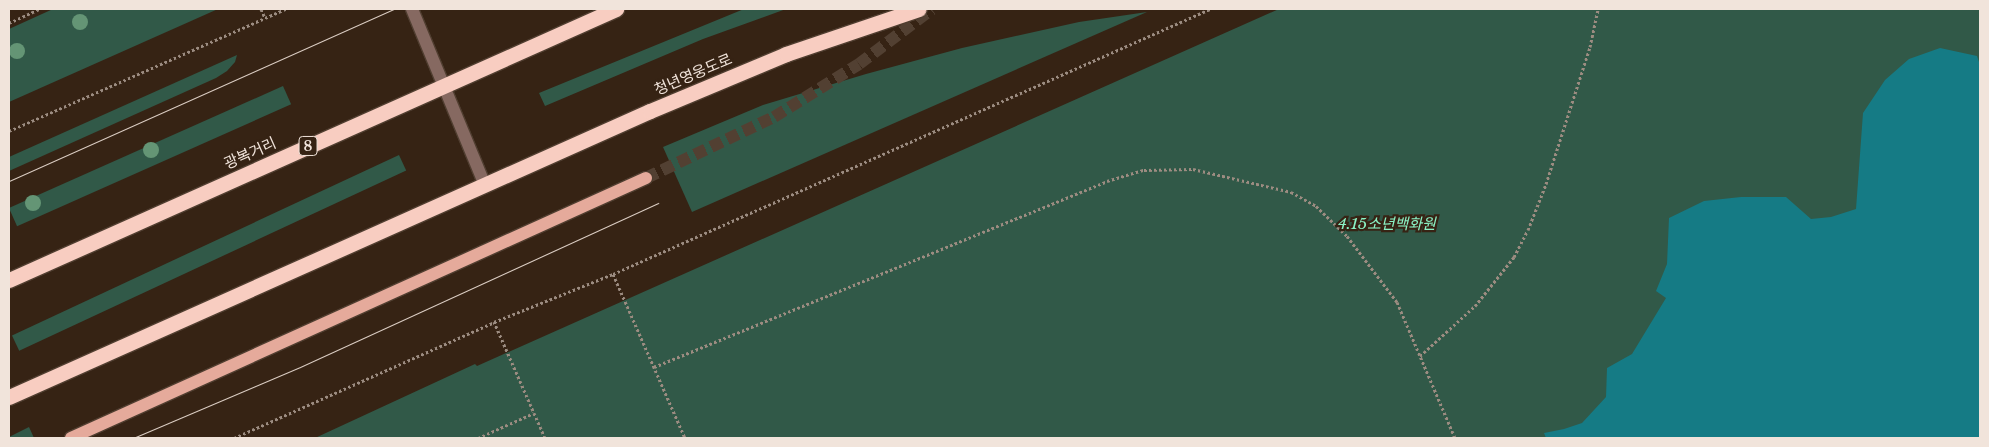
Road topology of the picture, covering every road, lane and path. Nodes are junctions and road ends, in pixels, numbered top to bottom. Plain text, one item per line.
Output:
1 (39, 9) edge
2 (261, 9) edge
3 (286, 9) edge
4 (412, 9) edge
5 (919, 9) edge
6 (1210, 9) edge
7 (1598, 9) edge
8 (611, 10) edge
9 (265, 18) junction
10 (9, 22) edge
11 (444, 86) junction
12 (9, 131) edge
13 (646, 178) tunnel mouth
14 (485, 185) junction
15 (613, 274) junction
16 (9, 280) edge
17 (494, 322) junction
18 (1420, 356) junction
19 (654, 367) junction
20 (9, 397) edge
21 (534, 413) junction
22 (71, 438) edge
23 (234, 438) edge
24 (478, 438) edge
25 (545, 438) edge
26 (685, 438) edge
27 (1455, 438) edge

1 - 10 path
2 - 9 path
3 - 9 path
4 - 11 lane
5 - 14 highway, 청년영웅도로
6 - 15 path
7 - 18 path
8 - 11 highway, 광복거리 / 8
9 - 12 path
11 - 14 lane
11 - 16 highway, 광복거리 / 8
13 - 22 main road
14 - 20 highway
15 - 17 path
15 - 19 path
17 - 21 path
17 - 23 path
18 - 19 path
18 - 27 path
19 - 26 path
21 - 24 path
21 - 25 path

